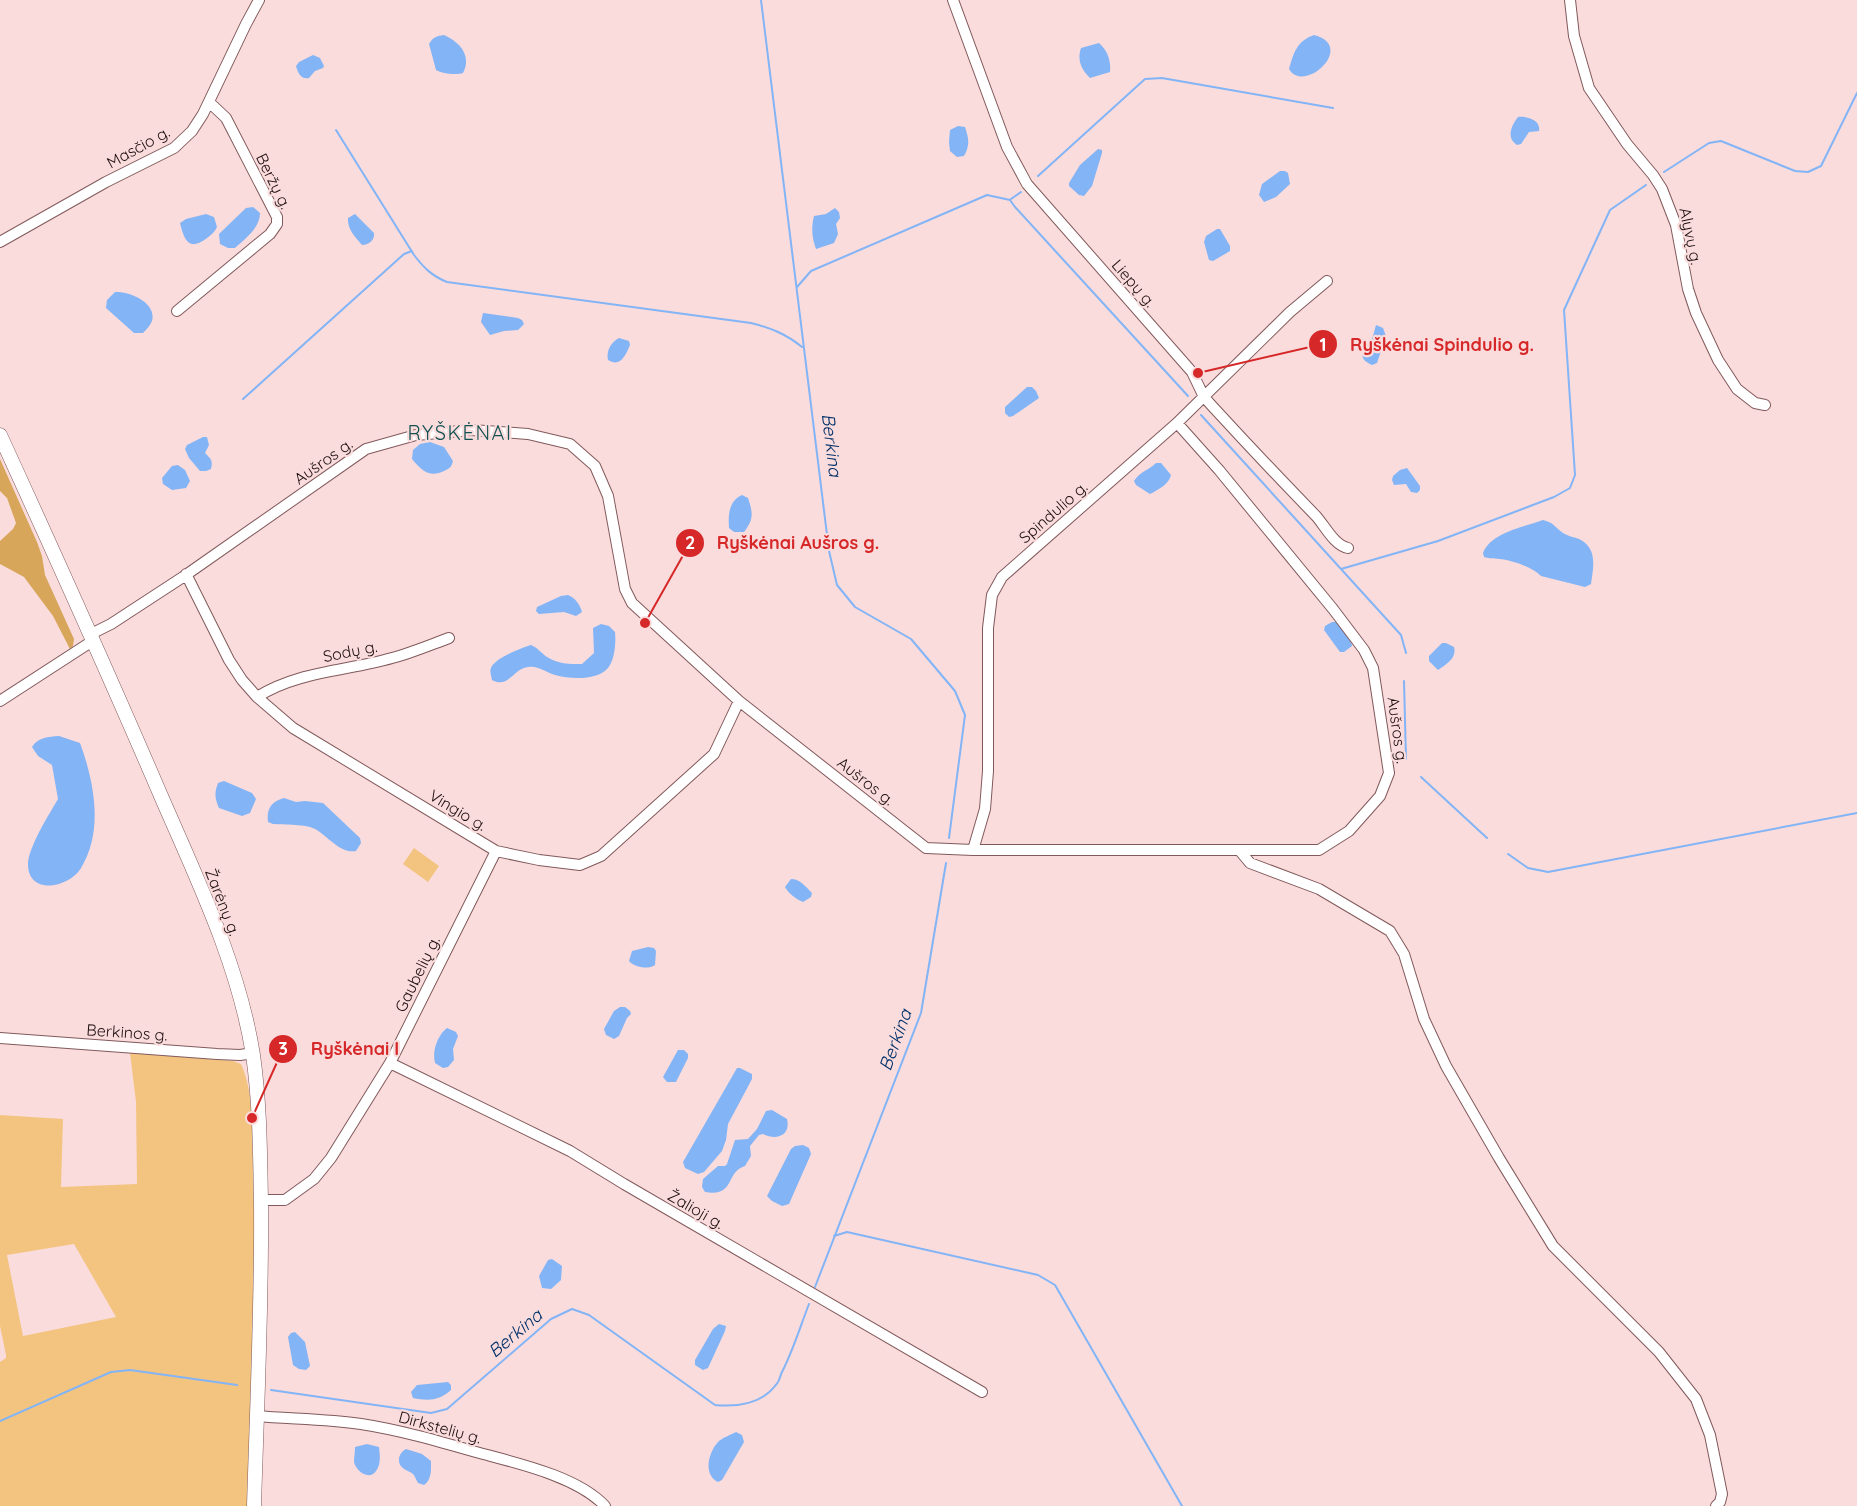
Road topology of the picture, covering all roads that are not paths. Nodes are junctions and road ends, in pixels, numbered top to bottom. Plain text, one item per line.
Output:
1 (259, 0) edge
2 (953, 0) edge
3 (1570, 0) edge
4 (209, 102) junction
5 (0, 242) edge
6 (1327, 280) dead end
7 (177, 311) dead end
8 (1204, 397) junction
9 (1765, 405) dead end
10 (1177, 423) junction
11 (0, 435) edge
12 (1348, 548) dead end
13 (186, 574) junction
14 (92, 637) junction
15 (449, 638) dead end
16 (257, 697) junction
17 (0, 700) edge
18 (738, 701) junction
19 (496, 850) junction
20 (973, 850) junction
21 (1240, 851) junction
22 (0, 1038) edge
23 (253, 1053) junction
24 (390, 1063) junction
25 (261, 1200) junction
26 (982, 1392) dead end
27 (256, 1416) junction
28 (254, 1506) edge
29 (605, 1506) edge
30 (1716, 1506) edge

1 - 4 street, Masčio g.
2 - 8 street, Liepų g.
3 - 9 street, Alyvų g.
4 - 5 street, Masčio g.
4 - 7 street, Beržų g.
6 - 8 street, Spindulio g.
8 - 10 street, Spindulio g.
8 - 12 street, Liepų g.
10 - 20 street, Spindulio g.
10 - 21 street, Aušros g.
11 - 14 main road, Žarėnų g.
13 - 14 street, Aušros g.
13 - 16 street, Vingio g.
13 - 18 street, Aušros g.
14 - 17 street, Aušros g.
14 - 23 main road, Žarėnų g.
15 - 16 street, Sodų g.
16 - 19 street, Vingio g.
18 - 19 street, Vingio g.
18 - 20 street, Aušros g.
19 - 24 street, Gaubelių g.
20 - 21 street, Aušros g.
21 - 30 street
22 - 23 street, Berkinos g.
23 - 25 main road, Žarėnų g.
24 - 25 street, Gaubelių g.
24 - 26 street, Žalioji g.
25 - 27 main road, Žarėnų g.
27 - 28 main road, Žarėnų g.
27 - 29 street, Dirkstelių g.

